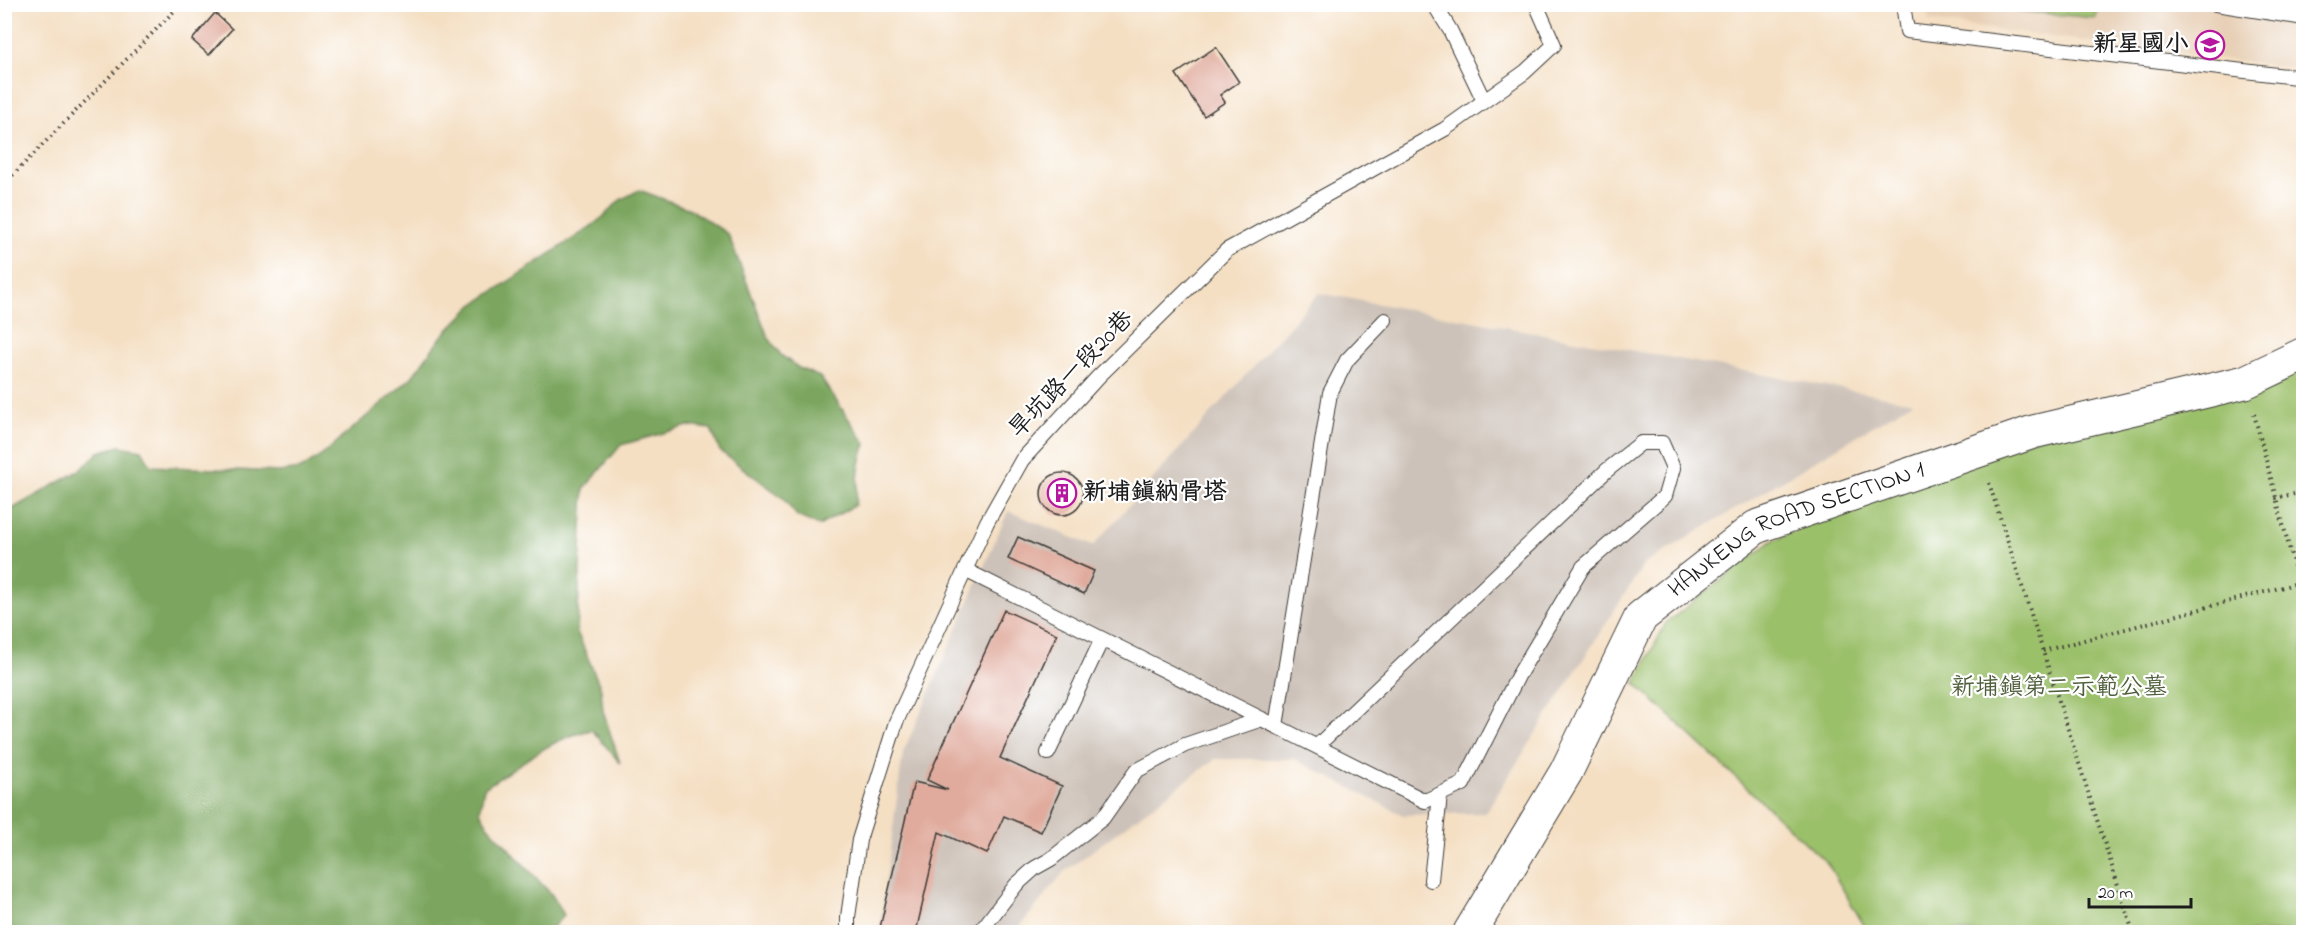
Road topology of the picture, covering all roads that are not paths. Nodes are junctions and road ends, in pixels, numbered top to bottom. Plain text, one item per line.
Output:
1 (1434, 4) edge
2 (1536, 4) edge
3 (1903, 4) edge
4 (2216, 4) edge
5 (2304, 18) edge
6 (2304, 78) edge
7 (1484, 102) junction
8 (1385, 320) dead end
9 (2304, 354) edge
10 (965, 570) junction
11 (1102, 639) junction
12 (1262, 719) junction
13 (1276, 726) junction
14 (1317, 746) junction
15 (1048, 753) dead end
16 (1440, 795) junction
17 (1431, 880) dead end
18 (848, 933) edge
19 (980, 933) edge
20 (1470, 933) edge

1 - 7 lane
2 - 7 lane, 旱坑路一段20巷
3 - 6 lane
4 - 5 lane
7 - 10 lane, 旱坑路一段20巷
8 - 13 lane
9 - 20 street, HANKENG ROAD SECTION 1
10 - 11 lane
10 - 18 lane, 旱坑路一段20巷
11 - 12 lane
11 - 15 lane
12 - 13 lane
12 - 19 lane
13 - 14 lane
14 - 16 lane
14 - 16 lane
16 - 17 lane

